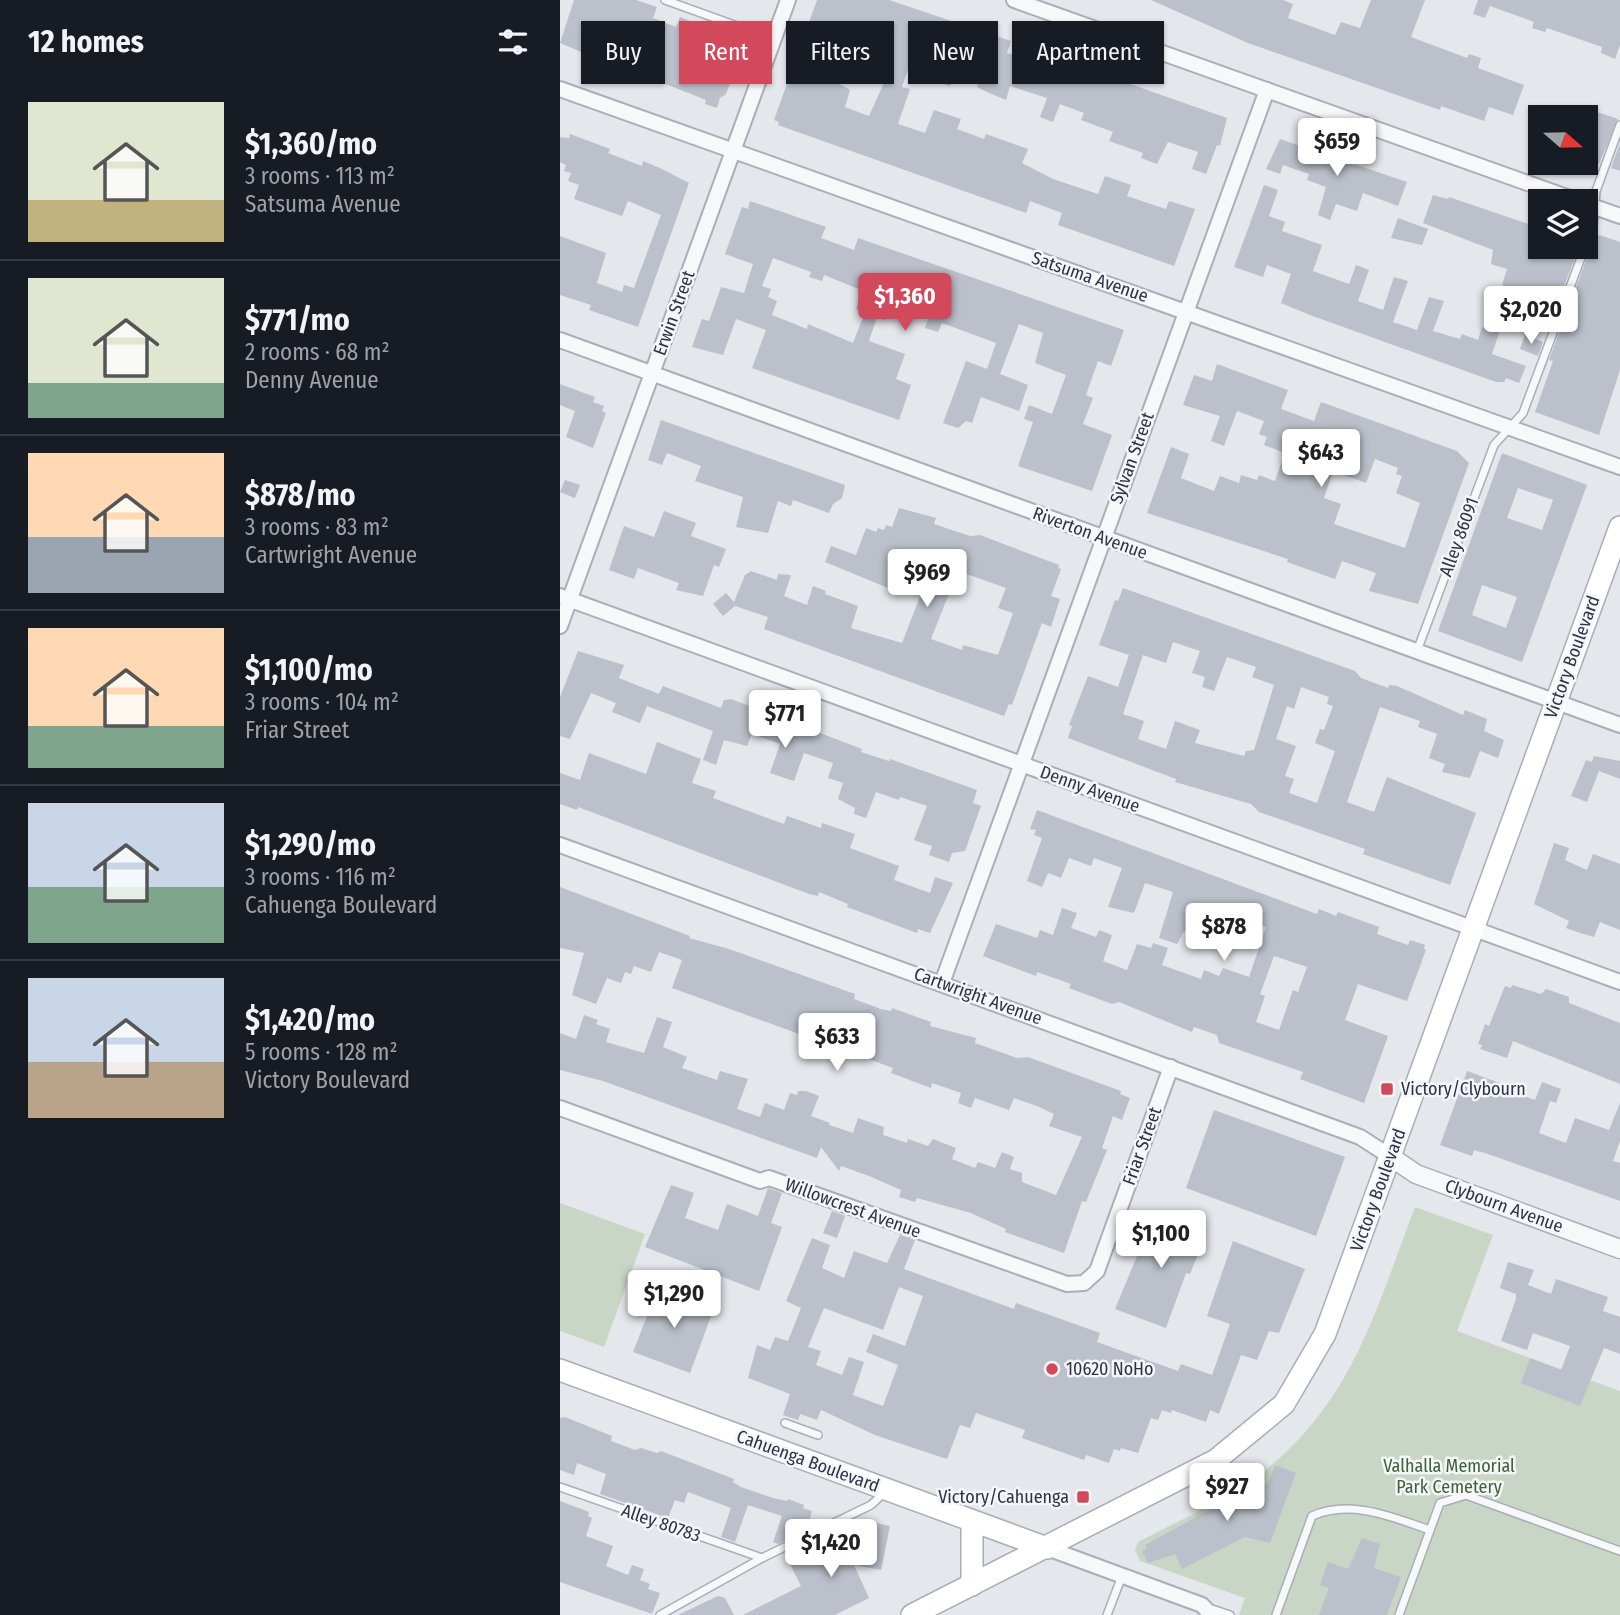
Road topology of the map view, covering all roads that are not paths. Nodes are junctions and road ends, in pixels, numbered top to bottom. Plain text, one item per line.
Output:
1 (665, 0) edge
2 (788, 0) edge
3 (1014, 0) edge
4 (774, 39) junction
5 (560, 89) edge
6 (1266, 90) junction
7 (1620, 125) edge
8 (733, 152) junction
9 (1544, 189) edge
10 (1596, 189) edge
11 (1598, 208) edge
12 (1620, 216) edge
13 (1580, 259) edge
14 (1186, 311) junction
15 (560, 340) edge
16 (653, 374) junction
17 (1510, 428) junction
18 (1620, 467) edge
19 (1620, 527) edge
20 (1102, 537) junction
21 (565, 598) edge
22 (560, 626) edge
23 (1417, 652) junction
24 (1556, 702) junction
25 (1620, 725) edge
26 (1021, 764) junction
27 (560, 845) edge
28 (1473, 927) junction
29 (1620, 982) edge
30 (942, 984) junction
31 (1171, 1067) junction
32 (560, 1108) edge
33 (1391, 1157) junction
34 (1620, 1249) edge
35 (1068, 1284) joint
36 (560, 1370) edge
37 (785, 1423) dead end
38 (818, 1435) dead end
39 (560, 1487) edge
40 (887, 1490) junction
41 (972, 1521) junction
42 (1430, 1530) junction
43 (1047, 1548) junction
44 (1620, 1551) edge
45 (762, 1558) junction
46 (1122, 1576) junction
47 (972, 1585) junction
48 (1206, 1610) edge
49 (660, 1615) edge
50 (912, 1615) edge
51 (1107, 1615) edge
52 (1230, 1615) edge
53 (1276, 1615) edge
54 (1399, 1615) edge

1 - 4 lane
2 - 4 street, Erwin Street
3 - 6 street
4 - 8 street, Erwin Street
5 - 8 street, Satsuma Avenue
6 - 9 street
6 - 14 street, Sylvan Street
7 - 10 lane, Alley 86091
8 - 14 street, Satsuma Avenue
8 - 16 street, Erwin Street
11 - 12 street
13 - 17 lane, Alley 86091
14 - 17 street, Satsuma Avenue
14 - 20 street, Sylvan Street
15 - 16 street, Riverton Avenue
16 - 20 street, Riverton Avenue
16 - 21 street, Erwin Street
17 - 18 street, Satsuma Avenue
17 - 23 lane, Alley 86091
19 - 24 main road, Victory Boulevard
20 - 23 street, Riverton Avenue
20 - 26 street, Sylvan Street
21 - 22 street, Erwin Street
21 - 26 street, Denny Avenue
23 - 24 street, Riverton Avenue
24 - 25 street, Riverton Avenue
24 - 28 main road, Victory Boulevard
26 - 28 street, Denny Avenue
26 - 30 street, Sylvan Street
27 - 30 street, Cartwright Avenue
28 - 29 street, Denny Avenue
28 - 33 main road, Victory Boulevard
30 - 31 street, Cartwright Avenue
31 - 33 street, Cartwright Avenue
31 - 35 street, Friar Street
32 - 35 street, Willowcrest Avenue
33 - 34 street, Clybourn Avenue
33 - 43 main road, Victory Boulevard
36 - 40 main road, Cahuenga Boulevard
37 - 38 lane
39 - 45 lane, Alley 80783
40 - 41 main road, Cahuenga Boulevard
40 - 45 lane
41 - 43 main road, Cahuenga Boulevard
41 - 47 main road
42 - 44 lane
42 - 53 lane
42 - 54 lane
43 - 46 street, Cahuenga Boulevard
43 - 47 main road, Victory Boulevard
45 - 49 lane
46 - 48 street, Cahuenga Boulevard
46 - 51 lane
47 - 50 main road, Victory Boulevard
48 - 52 lane

